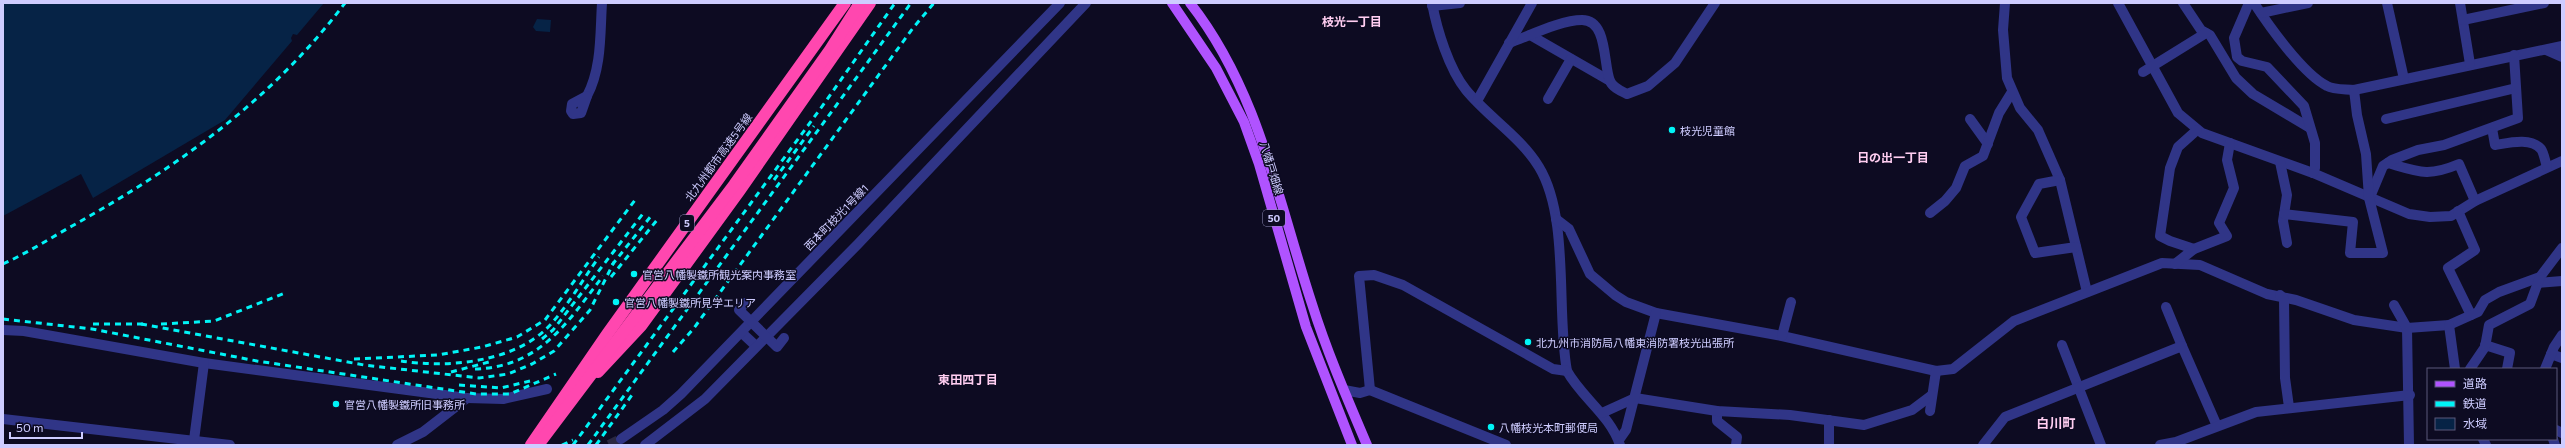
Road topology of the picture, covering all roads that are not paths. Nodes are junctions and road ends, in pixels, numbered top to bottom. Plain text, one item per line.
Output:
1 (602, 3) edge
2 (845, 3) edge
3 (860, 3) edge
4 (870, 3) edge
5 (1060, 3) edge
6 (1086, 3) edge
7 (1172, 3) edge
8 (1190, 3) edge
9 (1460, 3) edge
10 (1532, 3) edge
11 (1715, 3) edge
12 (2006, 3) edge
13 (2118, 3) edge
14 (2183, 3) edge
15 (2249, 3) edge
16 (2254, 3) edge
17 (2308, 3) edge
18 (2388, 3) edge
19 (2460, 3) edge
20 (2544, 3) edge
21 (1432, 5) edge
22 (2261, 13) junction
23 (2463, 20) junction
24 (2206, 33) junction
25 (1530, 35) junction
26 (1509, 42) junction
27 (2562, 46) edge
28 (2546, 50) junction
29 (2514, 55) junction
30 (2562, 57) edge
31 (1571, 59) junction
32 (2470, 64) junction
33 (2154, 66) junction
34 (2143, 72) dead end
35 (2404, 79) junction
36 (1610, 81) junction
37 (2516, 88) junction
38 (2354, 90) junction
39 (2012, 92) junction
40 (587, 96) dead end
41 (1548, 100) dead end
42 (1477, 101) junction
43 (1970, 119) dead end
44 (2386, 119) dead end
45 (2310, 128) junction
46 (2492, 128) junction
47 (2197, 130) junction
48 (1988, 144) junction
49 (2230, 144) junction
50 (2562, 161) edge
51 (2280, 162) junction
52 (2388, 163) junction
53 (2547, 167) junction
54 (2313, 173) junction
55 (2060, 180) junction
56 (2369, 198) junction
57 (2474, 201) junction
58 (2458, 211) junction
59 (1930, 213) dead end
60 (2284, 214) junction
61 (1556, 219) junction
62 (2287, 243) dead end
63 (2076, 246) junction
64 (2562, 248) edge
65 (2194, 249) junction
66 (2175, 264) junction
67 (2539, 280) junction
68 (2562, 281) edge
69 (2272, 288) dead end
70 (2087, 292) junction
71 (2284, 298) junction
72 (745, 302) dead end
73 (1791, 302) dead end
74 (2394, 305) dead end
75 (2166, 307) dead end
76 (1656, 313) junction
77 (2471, 315) junction
78 (2449, 325) junction
79 (2407, 328) junction
80 (3, 330) edge
81 (742, 333) junction
82 (2562, 335) edge
83 (1782, 336) junction
84 (784, 338) dead end
85 (2062, 345) dead end
86 (2485, 345) junction
87 (756, 346) junction
88 (2182, 346) junction
89 (2551, 354) junction
90 (2562, 358) edge
91 (204, 363) junction
92 (2455, 368) edge
93 (2471, 368) edge
94 (2507, 368) edge
95 (2545, 368) edge
96 (1567, 371) junction
97 (1936, 371) junction
98 (590, 379) junction
99 (2078, 387) junction
100 (547, 389) dead end
101 (1344, 390) junction
102 (1370, 390) junction
103 (1932, 395) junction
104 (2410, 395) junction
105 (467, 398) junction
106 (1635, 398) junction
107 (2289, 407) junction
108 (1717, 410) junction
109 (1930, 410) dead end
110 (1602, 413) junction
111 (3, 419) edge
112 (1829, 420) junction
113 (2217, 426) junction
114 (621, 439) tunnel mouth
115 (194, 440) junction
116 (1619, 443) edge
117 (230, 445) edge
118 (397, 445) edge
119 (531, 445) edge
120 (538, 445) edge
121 (645, 445) edge
122 (1352, 445) edge
123 (1367, 445) edge
124 (1506, 445) edge
125 (1736, 445) edge
126 (1829, 445) edge
127 (1983, 445) edge
128 (2100, 445) edge
129 (2160, 445) edge
130 (2409, 445) edge

1 - 40 street
2 - 119 highway, 北九州都市高速5号線 / 5
3 - 98 highway, bridge
4 - 98 highway
5 - 81 street, 西本町枝光1号線1
6 - 87 street
7 - 122 main road, 八幡戸畑線 / 50
8 - 101 main road, 八幡戸畑線 / 50
9 - 21 street
10 - 26 street
11 - 36 street
12 - 39 street
13 - 33 street
14 - 24 street
15 - 45 street
16 - 22 street
17 - 22 street
18 - 35 street
19 - 23 street
20 - 23 street
21 - 42 street
22 - 38 street
23 - 32 street
24 - 33 street
24 - 45 street
25 - 26 street
25 - 31 street
25 - 36 street
26 - 42 street
27 - 28 street
28 - 29 street
28 - 30 street
29 - 32 street
29 - 37 street
31 - 36 street
31 - 41 street
32 - 35 street
33 - 34 street
33 - 47 street
35 - 38 street
37 - 44 street
37 - 46 street
38 - 56 street
39 - 48 street
39 - 55 street
42 - 61 street
43 - 48 street
45 - 54 street
46 - 52 street
46 - 53 street
47 - 49 street
47 - 65 street
48 - 59 street
49 - 51 street
49 - 65 street
50 - 53 street
51 - 54 street
51 - 60 street
52 - 56 street
52 - 57 street
53 - 57 street
54 - 56 street
55 - 63 street
55 - 63 street
56 - 58 street
56 - 60 street
57 - 58 street
58 - 77 street
60 - 62 street
61 - 76 street
61 - 96 street
63 - 70 street
64 - 67 street
65 - 66 street
66 - 70 street
66 - 71 street
67 - 68 street
67 - 77 street
67 - 86 street
69 - 71 street
70 - 97 street
71 - 79 street
71 - 107 street
72 - 84 street, bridge
73 - 83 street
74 - 79 street
75 - 88 street
76 - 83 street
76 - 106 street
77 - 78 street
78 - 79 street
78 - 92 street
79 - 104 street
80 - 91 street
81 - 87 street
81 - 114 street, 西本町枝光1号線1
82 - 89 street
83 - 97 street
85 - 99 street
86 - 93 street
86 - 94 street
87 - 121 street
88 - 99 street
88 - 113 street
89 - 90 street
89 - 95 street
91 - 105 street
91 - 115 street
96 - 102 street
96 - 110 street
97 - 103 street
98 - 120 highway, bridge
99 - 127 street
99 - 128 street
100 - 105 street
101 - 102 street
101 - 123 main road, 八幡戸畑線 / 50
102 - 124 street
103 - 109 street
103 - 112 street
104 - 107 street
104 - 130 street
105 - 118 street
106 - 108 street
106 - 110 street
106 - 116 street
107 - 113 street
108 - 112 street
108 - 125 street
110 - 116 street
111 - 115 street
112 - 126 street
113 - 129 street
115 - 117 street

